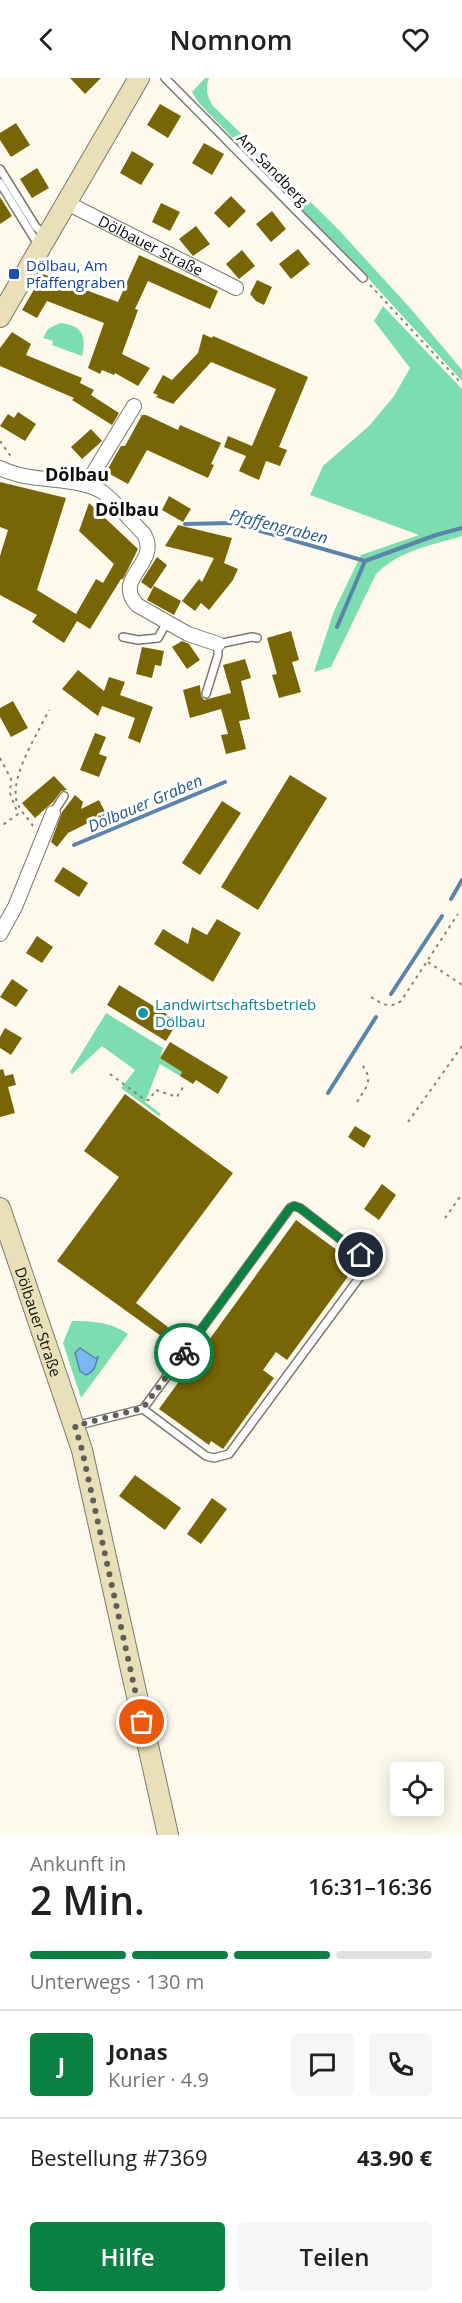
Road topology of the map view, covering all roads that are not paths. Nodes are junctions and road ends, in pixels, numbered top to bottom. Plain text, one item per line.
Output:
1 (139, 78) edge
2 (165, 78) edge
3 (0, 169) edge
4 (0, 183) edge
5 (67, 203) junction
6 (44, 242) junction
7 (363, 278) road end
8 (236, 288) dead end
9 (0, 317) edge
10 (134, 406) dead end
11 (0, 468) edge
12 (86, 485) junction
13 (167, 622) junction
14 (123, 637) dead end
15 (257, 638) dead end
16 (218, 644) junction
17 (206, 694) dead end
18 (64, 796) dead end
19 (53, 813) joint
20 (0, 934) edge
21 (0, 1208) edge
22 (143, 1408) junction
23 (77, 1430) junction
24 (168, 1835) edge

1 - 5 street
2 - 7 lane, Am Sandberg
3 - 6 lane
4 - 6 lane
5 - 6 street
5 - 8 street, Dölbauer Straße
6 - 9 street
10 - 12 street
11 - 12 street
12 - 13 street
13 - 14 lane
13 - 16 street
15 - 16 lane
16 - 17 lane
18 - 19 lane
19 - 20 street
21 - 23 street, Dölbauer Straße
22 - 22 lane
22 - 23 lane
23 - 24 street, Dölbauer Straße

